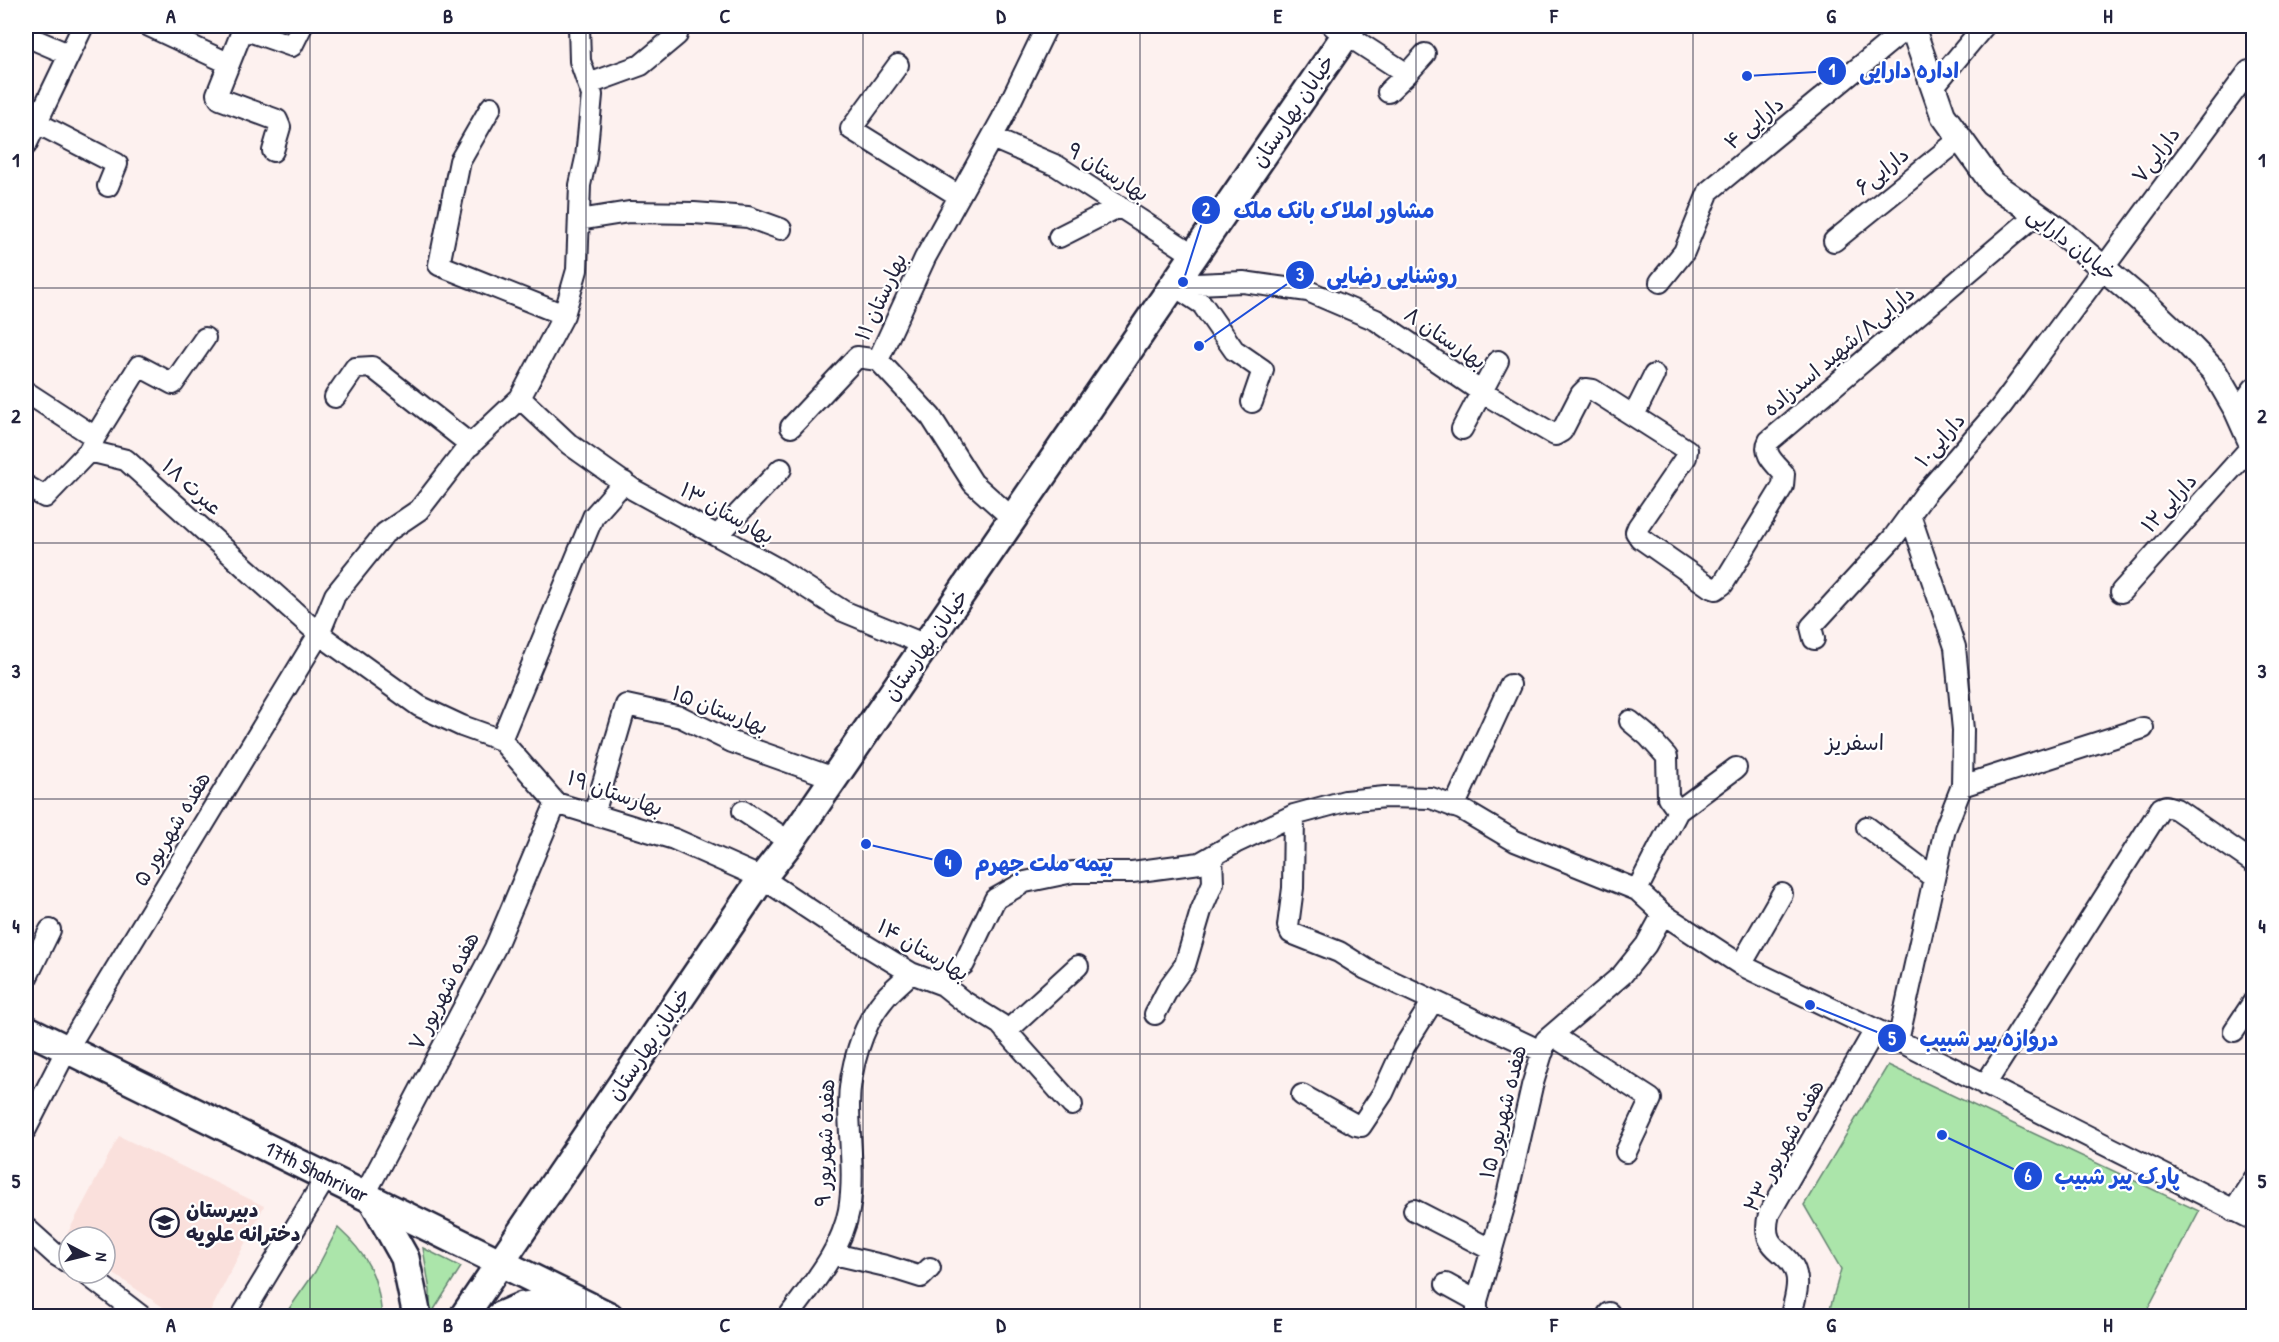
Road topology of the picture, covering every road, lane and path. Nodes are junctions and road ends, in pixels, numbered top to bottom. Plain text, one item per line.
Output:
1 (83, 26) edge
2 (149, 26) edge
3 (302, 26) edge
4 (579, 26) edge
5 (1047, 26) edge
6 (1910, 26) edge
7 (1984, 26) edge
8 (1343, 28) edge
9 (677, 35) dead end
10 (26, 36) edge
11 (68, 54) junction
12 (1425, 54) dead end
13 (228, 63) junction
14 (898, 65) dead end
15 (2249, 71) dead end
16 (1407, 74) junction
17 (589, 84) junction
18 (1934, 86) junction
19 (1388, 92) dead end
20 (491, 107) dead end
21 (37, 123) junction
22 (992, 138) junction
23 (1960, 139) junction
24 (26, 145) edge
25 (273, 151) dead end
26 (108, 186) dead end
27 (959, 196) junction
28 (1118, 207) junction
29 (2037, 214) junction
30 (579, 220) junction
31 (781, 229) dead end
32 (1059, 237) dead end
33 (1834, 241) dead end
34 (1194, 255) junction
35 (2102, 267) junction
36 (1660, 282) dead end
37 (1173, 285) junction
38 (564, 315) junction
39 (205, 338) dead end
40 (878, 360) junction
41 (1498, 361) dead end
42 (1654, 375) dead end
43 (2253, 388) edge
44 (26, 392) edge
45 (1482, 393) junction
46 (335, 397) dead end
47 (520, 398) junction
48 (1252, 402) dead end
49 (2237, 411) junction
50 (1634, 415) junction
51 (791, 427) dead end
52 (1462, 429) dead end
53 (92, 444) junction
54 (471, 445) junction
55 (2253, 447) edge
56 (781, 468) dead end
57 (624, 482) junction
58 (26, 486) edge
59 (1910, 515) junction
60 (1013, 519) junction
61 (718, 535) junction
62 (2121, 592) dead end
63 (319, 634) junction
64 (1814, 639) dead end
65 (926, 645) junction
66 (1510, 685) dead end
67 (1630, 721) dead end
68 (2143, 728) dead end
69 (501, 740) junction
70 (1736, 768) dead end
71 (834, 778) junction
72 (1962, 786) junction
73 (556, 803) junction
74 (1454, 807) junction
75 (743, 811) dead end
76 (1678, 811) junction
77 (594, 814) junction
78 (1294, 815) junction
79 (1867, 827) dead end
80 (790, 842) junction
81 (1212, 856) junction
82 (2253, 861) edge
83 (762, 878) junction
84 (1934, 878) junction
85 (1642, 894) junction
86 (1782, 894) dead end
87 (1664, 914) junction
88 (50, 930) dead end
89 (1741, 964) junction
90 (1078, 966) dead end
91 (911, 973) junction
92 (26, 979) edge
93 (943, 985) junction
94 (1433, 1001) junction
95 (2253, 1001) edge
96 (1155, 1014) dead end
97 (26, 1029) edge
98 (1875, 1030) junction
99 (2234, 1031) dead end
100 (1006, 1032) junction
101 (1898, 1041) junction
102 (1547, 1043) junction
103 (66, 1049) junction
104 (1985, 1085) junction
105 (1302, 1095) dead end
106 (1072, 1105) dead end
107 (26, 1129) edge
108 (1626, 1152) dead end
109 (326, 1177) junction
110 (2253, 1179) edge
111 (368, 1198) junction
112 (1414, 1210) dead end
113 (2234, 1210) junction
114 (2253, 1220) edge
115 (26, 1228) edge
116 (1492, 1250) junction
117 (834, 1254) junction
118 (57, 1256) edge
119 (500, 1263) junction
120 (930, 1268) dead end
121 (1446, 1284) dead end
122 (100, 1285) edge
123 (573, 1299) junction
124 (1477, 1309) edge
125 (141, 1317) edge
126 (242, 1317) edge
127 (417, 1317) edge
128 (464, 1317) edge
129 (500, 1317) edge
130 (609, 1317) edge
131 (789, 1317) edge
132 (1791, 1317) edge

1 - 11 street
2 - 13 street
3 - 13 street
4 - 17 street, هفده شهریور ۵
5 - 22 street, بهارستان ۱۱
6 - 18 street, خیابان دارایی
6 - 36 street, دارایی ۴
7 - 18 street
8 - 16 street
8 - 34 main road, خیابان بهارستان
9 - 17 street
10 - 11 street
11 - 21 street
12 - 16 street
13 - 25 street
14 - 27 street
15 - 35 street, دارایی۷
16 - 19 street
17 - 30 street, هفده شهریور ۵
18 - 23 street, خیابان دارایی
20 - 38 street
21 - 24 street
21 - 26 street
22 - 27 street, بهارستان ۱۱
22 - 28 street, بهارستان ۹
23 - 29 street, خیابان دارایی
23 - 33 street, دارایی۶
27 - 40 street, بهارستان ۱۱
28 - 32 street
28 - 34 street, بهارستان ۹
29 - 35 street, خیابان دارایی
29 - 50 street, دارایی۸/شهید اسدزاده
30 - 31 street
30 - 38 street, هفده شهریور ۵
34 - 37 main road, خیابان بهارستان
35 - 49 street, خیابان دارایی
35 - 59 street, دارایی۱۰
37 - 45 street, بهارستان ۸
37 - 48 street
37 - 60 main road, خیابان بهارستان
38 - 47 street, هفده شهریور ۵
39 - 53 street
40 - 51 street
40 - 60 street, بهارستان ۱۱
41 - 45 street
42 - 50 street
43 - 49 street
44 - 53 street, عبرت ۱۸
45 - 50 street, دارایی۸/شهید اسدزاده
45 - 52 street
46 - 54 street
47 - 54 street, هفده شهریور ۵
47 - 57 street, بهارستان ۱۳
49 - 55 street, خیابان دارایی
53 - 58 street
53 - 63 street, عبرت ۱۸
54 - 63 street, هفده شهریور ۵
55 - 62 street, دارایی۱۲
56 - 61 street
57 - 61 street, بهارستان ۱۳
57 - 69 street
59 - 64 street, دارایی۱۰
59 - 72 street
60 - 65 main road, خیابان بهارستان
61 - 65 street, بهارستان ۱۳
63 - 69 street, بهارستان ۱۹
63 - 103 street, هفده شهریور ۵
65 - 71 main road, خیابان بهارستان
66 - 74 street
67 - 76 street
68 - 72 street
69 - 73 street, بهارستان ۱۹
70 - 76 street
71 - 77 street, بهارستان ۱۵
71 - 80 main road, خیابان بهارستان
72 - 84 street
73 - 77 street, بهارستان ۱۹
73 - 111 street, هفده شهریور ۷
74 - 78 street
74 - 85 street
75 - 80 street
76 - 85 street
77 - 83 street, بهارستان ۱۹
78 - 81 street
78 - 94 street
79 - 84 street
80 - 83 main road, خیابان بهارستان
81 - 93 street
81 - 96 street
82 - 104 street
83 - 91 street, بهارستان ۱۴
83 - 119 main road, خیابان بهارستان
84 - 101 street
85 - 87 street
86 - 89 street
87 - 89 street
87 - 102 street, هفده شهریور ۱۵
88 - 92 street
89 - 98 street
90 - 100 street
91 - 93 street, بهارستان ۱۴
91 - 117 street, هفده شهریور ۹
93 - 100 street, بهارستان ۱۴
94 - 102 street
94 - 105 street
95 - 99 street
97 - 103 main road, 17th Shahrivar
98 - 101 street
98 - 132 street, هفده شهریور ۲۳
100 - 106 street, بهارستان ۱۴
101 - 104 street
102 - 108 street
102 - 116 street, هفده شهریور ۱۵
103 - 107 street, هفده شهریور ۵
103 - 109 main road, 17th Shahrivar
104 - 113 street
109 - 111 main road, 17th Shahrivar
109 - 126 street
110 - 113 street
111 - 119 main road, 17th Shahrivar
111 - 127 main road
112 - 116 street
113 - 114 street
115 - 118 street
116 - 124 street, هفده شهریور ۱۵
117 - 120 street
117 - 131 street, هفده شهریور ۹
119 - 123 main road, 17th Shahrivar
119 - 128 main road, خیابان بهارستان
121 - 124 street
122 - 125 street
123 - 129 main road
123 - 130 main road, 17th Shahrivar

